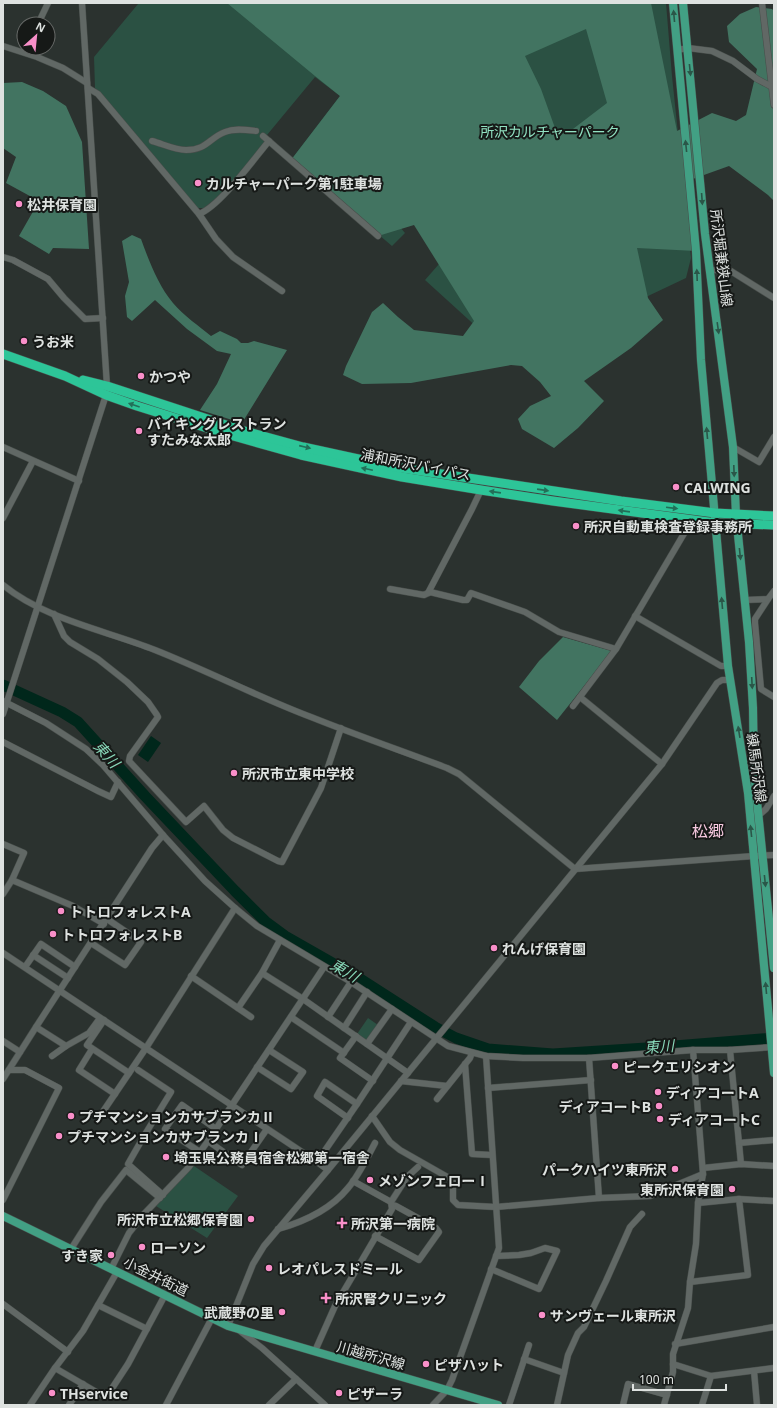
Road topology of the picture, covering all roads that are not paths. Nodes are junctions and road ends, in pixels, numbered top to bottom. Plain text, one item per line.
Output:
1 (48, 3) edge
2 (82, 3) edge
3 (673, 3) edge
4 (683, 3) edge
5 (762, 3) edge
6 (42, 16) edge
7 (3, 46) edge
8 (688, 48) junction
9 (677, 50) junction
10 (88, 86) junction
11 (773, 87) edge
12 (774, 105) edge
13 (256, 131) dead end
14 (263, 136) dead end
15 (152, 141) dead end
16 (269, 141) junction
17 (199, 214) junction
18 (378, 236) dead end
19 (3, 257) edge
20 (710, 272) junction
21 (282, 291) dead end
22 (774, 298) edge
23 (103, 318) junction
24 (3, 354) edge
25 (107, 390) junction
26 (774, 437) edge
27 (3, 447) edge
28 (733, 447) junction
29 (33, 461) junction
30 (79, 481) junction
31 (481, 490) junction
32 (774, 516) edge
33 (3, 518) edge
34 (715, 518) junction
35 (736, 519) junction
36 (692, 520) junction
37 (774, 524) edge
38 (3, 585) edge
39 (390, 590) dead end
40 (774, 591) edge
41 (428, 593) junction
42 (768, 599) junction
43 (745, 600) junction
44 (38, 608) junction
45 (54, 614) junction
46 (636, 616) junction
47 (616, 649) junction
48 (728, 666) junction
49 (730, 680) junction
50 (580, 697) junction
51 (774, 697) edge
52 (6, 701) edge
53 (573, 706) dead end
54 (3, 714) edge
55 (341, 728) junction
56 (3, 742) edge
57 (662, 764) junction
58 (118, 782) junction
59 (774, 796) edge
60 (759, 815) junction
61 (163, 835) junction
62 (3, 844) edge
63 (754, 856) junction
64 (763, 856) junction
65 (774, 856) edge
66 (576, 869) junction
67 (12, 880) junction
68 (3, 894) edge
69 (235, 908) junction
70 (105, 921) junction
71 (280, 940) junction
72 (91, 943) junction
73 (33, 955) junction
74 (4, 956) edge
75 (25, 967) junction
76 (76, 967) junction
77 (324, 967) junction
78 (774, 968) edge
79 (262, 973) junction
80 (191, 976) junction
81 (68, 978) junction
82 (351, 982) junction
83 (60, 991) junction
84 (366, 992) junction
85 (303, 1000) junction
86 (238, 1008) junction
87 (392, 1009) junction
88 (251, 1017) dead end
89 (291, 1017) junction
90 (328, 1017) junction
91 (102, 1019) junction
92 (411, 1022) junction
93 (36, 1027) junction
94 (344, 1028) junction
95 (356, 1036) junction
96 (437, 1038) junction
97 (3, 1041) edge
98 (367, 1044) junction
99 (772, 1045) edge
100 (66, 1046) junction
101 (146, 1048) junction
102 (92, 1049) junction
103 (269, 1050) junction
104 (693, 1050) junction
105 (730, 1050) junction
106 (20, 1052) junction
107 (344, 1053) junction
108 (472, 1053) junction
109 (52, 1056) dead end
110 (486, 1056) junction
111 (589, 1058) junction
112 (387, 1059) junction
113 (465, 1064) junction
114 (257, 1067) junction
115 (9, 1070) junction
116 (138, 1070) dead end
117 (129, 1073) junction
118 (408, 1073) junction
119 (774, 1073) edge
120 (3, 1079) edge
121 (591, 1080) junction
122 (373, 1081) junction
123 (401, 1081) junction
124 (447, 1086) junction
125 (488, 1088) junction
126 (115, 1094) junction
127 (437, 1099) dead end
128 (357, 1104) junction
129 (232, 1105) junction
130 (102, 1113) dead end
131 (372, 1116) junction
132 (348, 1118) junction
133 (267, 1128) junction
134 (216, 1129) junction
135 (774, 1140) edge
136 (208, 1141) junction
137 (375, 1143) dead end
138 (739, 1143) junction
139 (200, 1152) junction
140 (492, 1154) junction
141 (317, 1162) junction
142 (741, 1164) junction
143 (774, 1166) edge
144 (418, 1167) dead end
145 (328, 1170) junction
146 (703, 1171) junction
147 (353, 1181) junction
148 (162, 1196) junction
149 (599, 1198) junction
150 (740, 1199) junction
151 (3, 1200) edge
152 (774, 1201) edge
153 (698, 1203) junction
154 (392, 1204) junction
155 (496, 1207) junction
156 (642, 1214) dead end
157 (3, 1216) edge
158 (278, 1229) junction
159 (375, 1236) junction
160 (71, 1249) junction
161 (496, 1256) junction
162 (491, 1269) junction
163 (114, 1270) junction
164 (690, 1282) junction
165 (165, 1295) junction
166 (3, 1304) edge
167 (98, 1305) junction
168 (212, 1318) junction
169 (228, 1326) junction
170 (774, 1327) edge
171 (237, 1329) junction
172 (147, 1330) junction
173 (529, 1344) dead end
174 (675, 1344) junction
175 (315, 1351) junction
176 (68, 1352) junction
177 (524, 1359) junction
178 (673, 1364) junction
179 (55, 1368) junction
180 (774, 1368) edge
181 (754, 1371) junction
182 (564, 1373) junction
183 (711, 1376) junction
184 (296, 1379) junction
185 (83, 1384) junction
186 (447, 1390) junction
187 (667, 1395) junction
188 (30, 1405) edge
189 (69, 1405) edge
190 (166, 1405) edge
191 (269, 1405) edge
192 (325, 1405) edge
193 (433, 1405) edge
194 (498, 1405) edge
195 (509, 1405) edge
196 (557, 1405) edge
197 (623, 1405) edge
198 (664, 1405) edge
199 (702, 1405) edge
200 (757, 1405) edge

1 - 6 street
2 - 10 street
9 -> 3 main road, 所沢堀兼狭山線
4 - 8 main road, 所沢堀兼狭山線
5 - 11 street
7 - 10 street
8 - 9 street
8 - 11 street
8 -> 20 main road, 所沢堀兼狭山線
34 -> 9 main road, 所沢堀兼狭山線
10 - 17 street
10 - 23 street
11 - 12 street
13 - 15 street
14 - 16 street
16 - 17 street
16 - 18 street
17 - 21 street
19 - 23 street
20 - 22 street
20 -> 28 main road, 所沢堀兼狭山線
23 - 25 street
24 - 25 highway, 浦和所沢バイパス
25 - 30 street
31 -> 25 highway, 浦和所沢バイパス
25 -> 34 highway, 浦和所沢バイパス
26 - 28 street
27 - 29 street
28 -> 35 main road, 所沢堀兼狭山線
29 - 30 street
29 - 33 street
30 - 44 street
36 -> 31 highway, 浦和所沢バイパス
31 - 41 street
32 - 35 highway, 浦和所沢バイパス
34 - 35 highway, 浦和所沢バイパス
34 - 36 highway, 浦和所沢バイパス
48 -> 34 main road, 練馬所沢線
35 - 37 highway, 浦和所沢バイパス
35 -> 43 main road, 練馬所沢線
36 - 46 street
38 - 44 street
39 - 41 street
40 - 42 street
41 - 47 street
42 - 43 street
42 - 51 street
43 -> 60 main road, 練馬所沢線
44 - 45 street
44 - 52 street
45 - 55 street
45 - 55 street
46 - 47 street
46 - 48 street
47 - 50 street
48 - 49 main road, 練馬所沢線
49 - 57 street
63 -> 49 main road, 練馬所沢線
50 - 53 street
50 - 57 street
52 - 54 street
52 - 58 street
55 - 66 street
56 - 58 street
57 - 66 street
58 - 61 street
59 - 60 street
60 - 64 main road, 練馬所沢線
61 - 69 street
61 - 70 street
62 - 67 street
63 - 64 street
63 - 66 street
99 -> 63 main road, 練馬所沢線
64 - 65 street
64 -> 78 main road, 練馬所沢線
66 - 96 street
67 - 68 street
67 - 70 street
69 - 71 street
69 - 80 street
70 - 72 street
70 - 72 street
71 - 77 street
71 - 79 street
72 - 76 street
73 - 75 street
73 - 76 street
73 - 81 street
74 - 75 street
75 - 83 street
76 - 81 street
77 - 82 street
77 - 85 street
79 - 85 street
79 - 86 street
80 - 86 street
80 - 101 street
81 - 83 street
82 - 84 street
82 - 90 street
83 - 91 street
83 - 93 street
84 - 87 street
84 - 94 street
85 - 89 street
85 - 90 street
86 - 88 street
87 - 92 street
87 - 98 street
89 - 103 street
89 - 107 street
90 - 94 street
91 - 100 street
91 - 101 street
91 - 102 street
92 - 96 street
92 - 112 street
93 - 100 street
93 - 106 street
94 - 95 street
95 - 98 street
95 - 107 street
96 - 108 street
96 - 118 street
97 - 106 street
98 - 112 street
99 - 105 street
99 - 119 main road
100 - 109 street
101 - 117 street
101 - 129 street
102 - 117 street
102 - 126 street
103 - 114 street
103 - 114 street
104 - 105 street
104 - 111 street
104 - 146 street
105 - 138 street
106 - 115 street
107 - 122 street
108 - 110 street
108 - 113 street
110 - 111 street
110 - 125 street
111 - 121 street
112 - 118 street
112 - 122 street
113 - 124 street
113 - 140 street
114 - 129 street
115 - 120 street
115 - 151 street
116 - 148 street
117 - 126 street
118 - 123 street
121 - 125 street
121 - 149 street
122 - 128 street
123 - 124 street
123 - 131 street
124 - 127 street
125 - 140 street
126 - 130 street
128 - 132 street
128 - 132 street
129 - 133 street
129 - 134 street
131 - 145 street
131 - 155 street
132 - 141 street
133 - 136 street
133 - 141 street
134 - 136 street
134 - 139 street
135 - 138 street
136 - 139 street
137 - 147 street
138 - 142 street
139 - 148 street
140 - 155 street
141 - 145 street
142 - 143 street
142 - 146 street
144 - 154 street
145 - 158 street
146 - 149 street
146 - 153 street
147 - 154 street
147 - 158 street
148 - 160 street
148 - 163 street
149 - 155 street
150 - 152 street
150 - 153 street
150 - 164 street
153 - 164 street
154 - 159 street
154 - 159 street
155 - 161 street
156 - 182 street
157 - 160 main road, 小金井街道
158 - 169 street
159 - 175 street
160 - 163 main road, 小金井街道
161 - 162 street
161 - 162 street
162 - 186 street
163 - 165 main road, 小金井街道
163 - 167 street
164 - 174 street
165 - 168 main road, 小金井街道
165 - 172 street
166 - 176 street
167 - 172 street
167 - 176 street
168 - 169 main road, 小金井街道
168 - 190 street
169 - 171 main road, 小金井街道
170 - 174 street
171 - 175 main road, 川越所沢線
171 - 184 street, 小金井街道
172 - 185 street
173 - 177 street
174 - 178 street
175 - 186 main road, 川越所沢線
176 - 179 street
177 - 182 street
177 - 195 street
178 - 183 street
178 - 187 street
179 - 185 street
179 - 188 street
180 - 181 street
181 - 183 street
181 - 200 street
182 - 196 street
183 - 199 street
184 - 191 street
184 - 192 street, 小金井街道
185 - 189 street
186 - 193 street
186 - 194 main road, 川越所沢線
187 - 197 street
187 - 198 street

